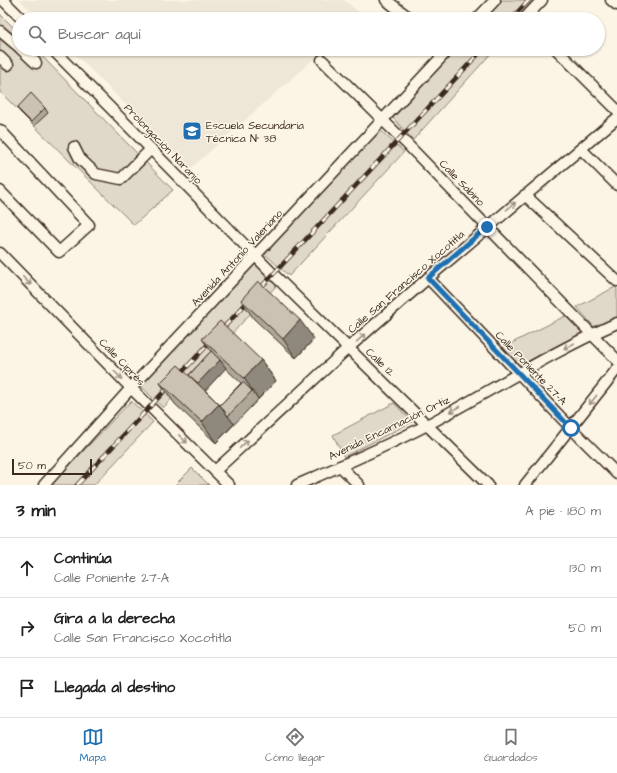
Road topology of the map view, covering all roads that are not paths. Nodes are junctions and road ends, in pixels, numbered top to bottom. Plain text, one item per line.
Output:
1 (3, 0) edge
2 (386, 0) edge
3 (494, 0) edge
4 (542, 0) edge
5 (611, 0) edge
6 (617, 5) edge
7 (15, 12) edge
8 (402, 12) edge
9 (483, 12) edge
10 (531, 12) edge
11 (0, 31) edge
12 (12, 41) edge
13 (29, 56) edge
14 (59, 56) edge
15 (441, 56) edge
16 (563, 56) edge
17 (0, 57) edge
18 (322, 60) dead end
19 (36, 63) dead end
20 (8, 65) dead end
21 (617, 110) edge
22 (617, 118) edge
23 (382, 119) junction
24 (0, 130) edge
25 (74, 147) dead end
26 (151, 149) junction
27 (581, 149) junction
28 (617, 185) edge
29 (0, 191) edge
30 (525, 195) junction
31 (487, 227) junction
32 (0, 253) edge
33 (255, 256) junction
34 (428, 278) junction
35 (617, 281) edge
36 (617, 323) edge
37 (592, 334) junction
38 (348, 348) junction
39 (617, 360) edge
40 (617, 369) edge
41 (518, 373) junction
42 (131, 388) junction
43 (426, 425) junction
44 (571, 428) junction
45 (340, 466) junction
46 (215, 471) junction
47 (617, 474) edge
48 (44, 485) edge
49 (229, 485) edge
50 (298, 485) edge
51 (359, 485) edge
52 (488, 485) edge
53 (525, 485) edge

1 - 7 street
2 - 8 street
3 - 9 street
4 - 10 street
5 - 6 street
11 - 12 street
13 - 19 street
14 - 26 street, Prolongación Naranjo
15 - 23 street, Avenida Antonio Valeriano
16 - 21 street
17 - 20 street
18 - 23 street, Calle Sabino
22 - 27 street, Calle San Francisco Xocotitla
23 - 31 street, Calle Sabino
23 - 33 street, Avenida Antonio Valeriano
24 - 29 street
25 - 26 street
26 - 33 street, Prolongación Naranjo
27 - 28 street
27 - 30 street, Calle San Francisco Xocotitla
31 -> 30 street, Calle San Francisco Xocotitla
30 - 35 street
31 - 34 street, Calle San Francisco Xocotitla
31 - 37 street, Calle Sabino
32 -> 42 street, Calle Ciprés
33 - 38 street, Calle 12
33 - 42 street, Avenida Antonio Valeriano
38 -> 34 street, Calle San Francisco Xocotitla
34 - 41 street, Calle Poniente 27-A
36 - 37 street, Avenida Encarnación Ortiz
37 - 39 street, Calle Sabino
37 -> 41 street, Avenida Encarnación Ortiz
38 - 43 street, Calle 12
46 -> 38 street, Calle San Francisco Xocotitla
40 -> 44 street
41 -> 43 street, Avenida Encarnación Ortiz
41 - 44 street, Calle Poniente 27-A
42 -> 46 street, Calle Ciprés
42 - 48 street, Avenida Antonio Valeriano
43 - 45 street, Avenida Encarnación Ortiz
43 - 52 street, Calle 12
44 - 47 street, Calle Poniente 27-A
44 - 53 street
45 - 50 street, Avenida Encarnación Ortiz
45 - 51 street
46 - 49 street, Calle Ciprés

